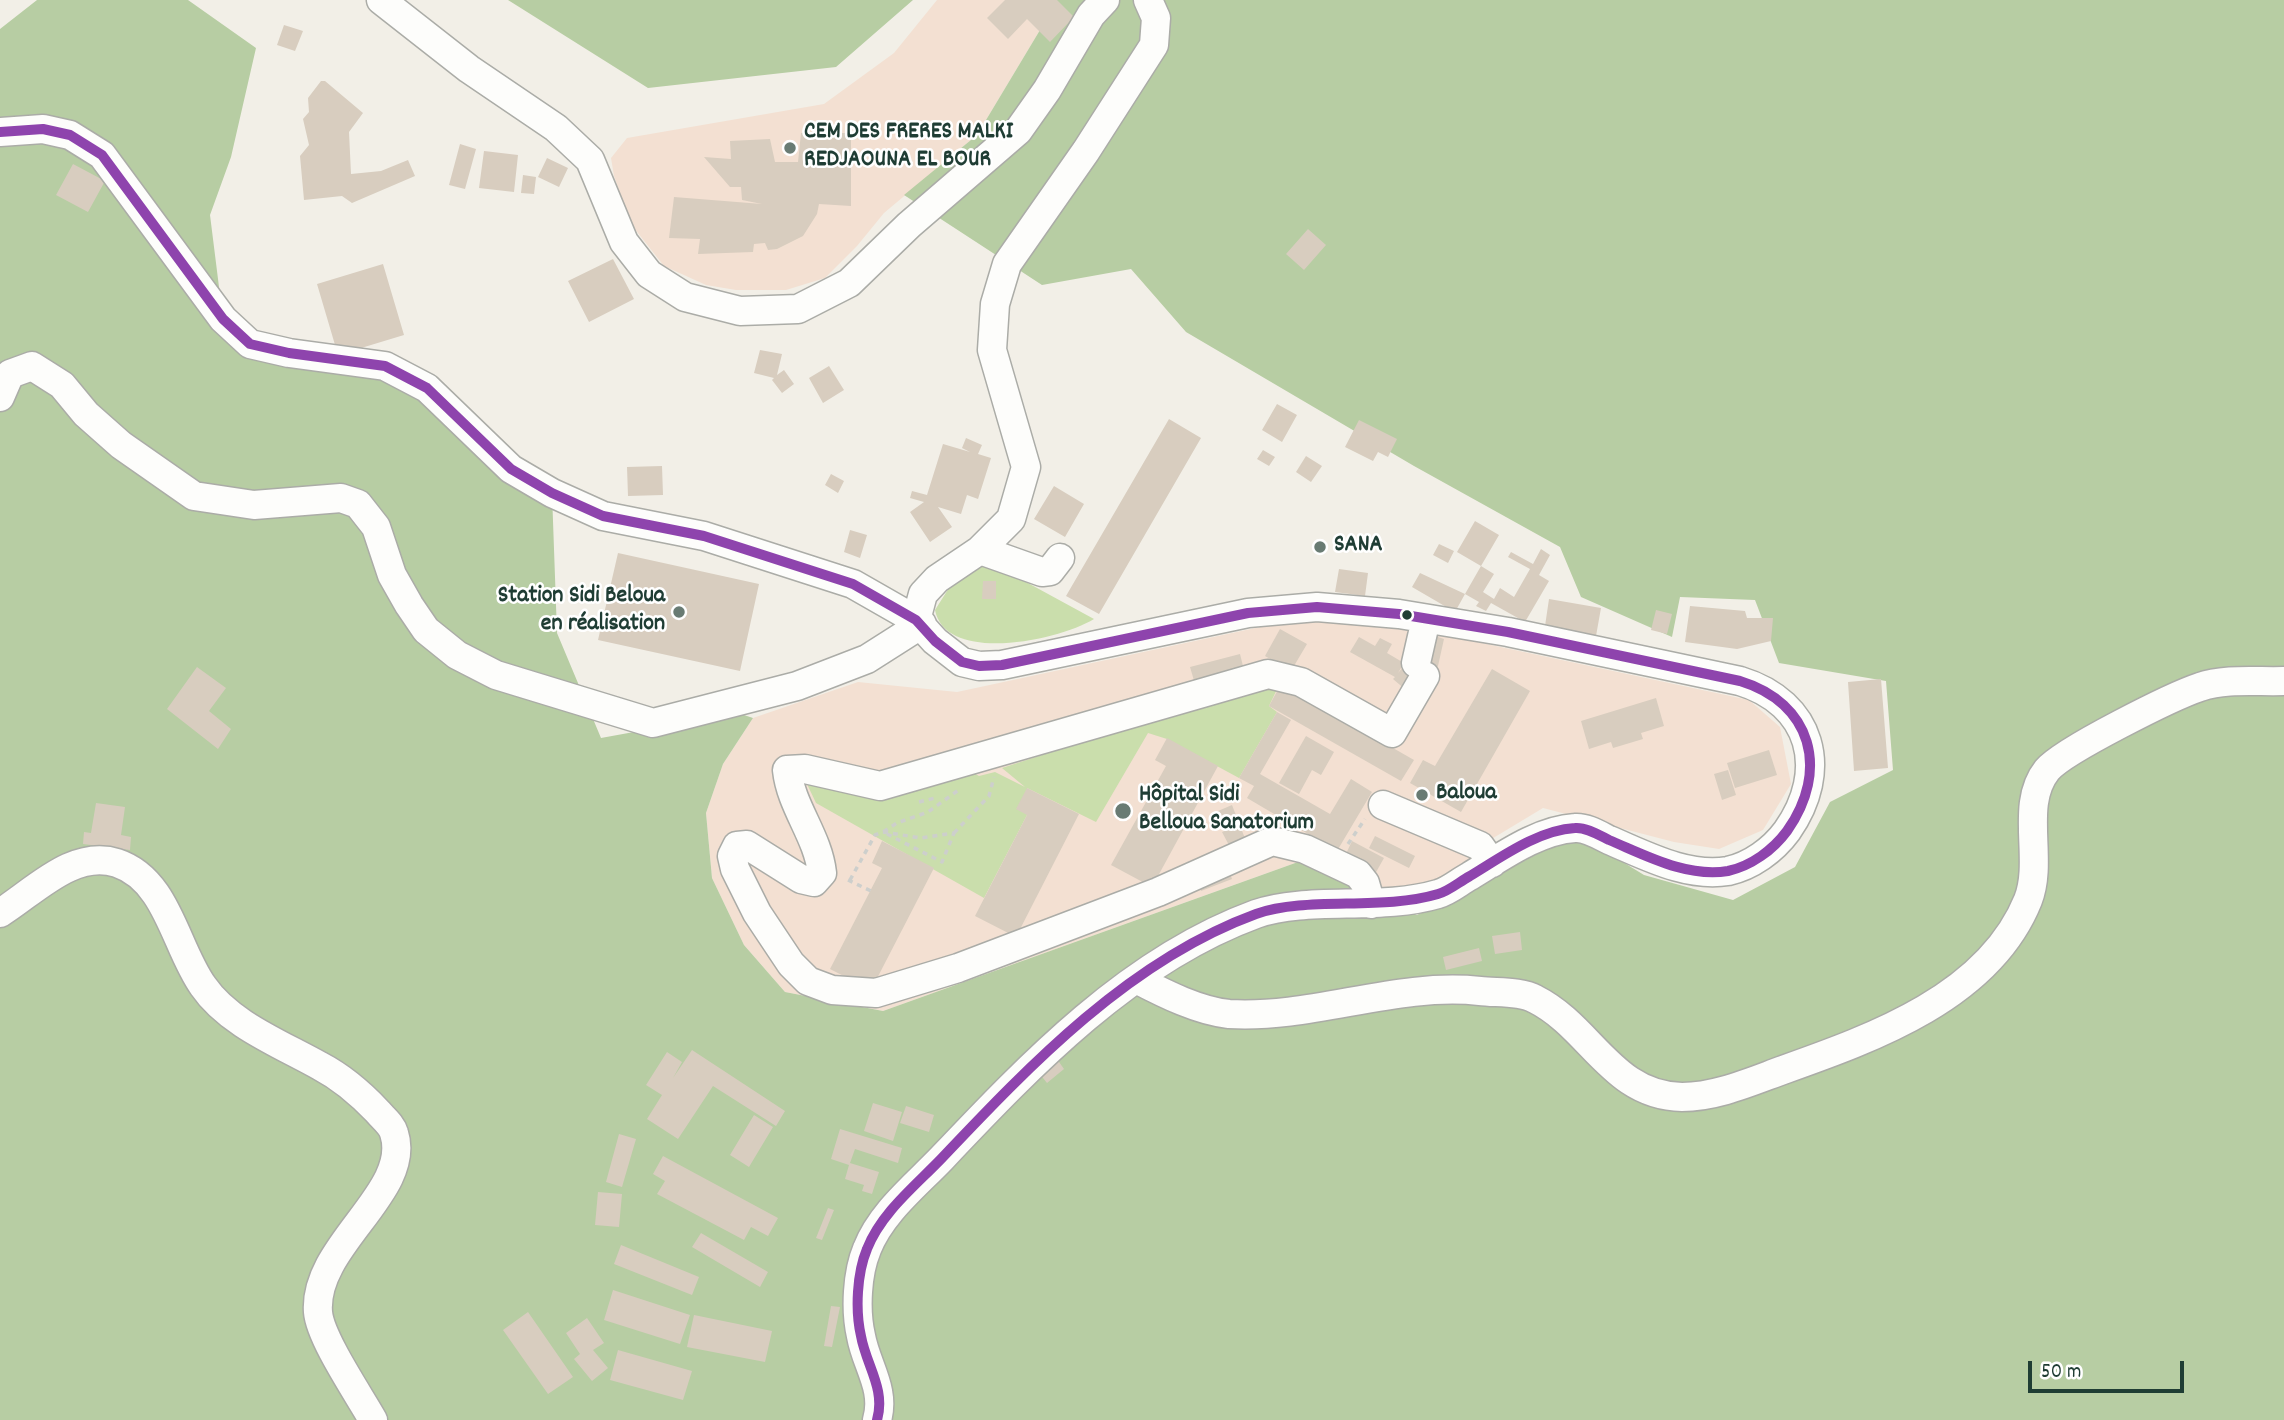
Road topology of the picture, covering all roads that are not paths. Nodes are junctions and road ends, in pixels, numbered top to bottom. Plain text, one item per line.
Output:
1 (381, 0) edge
2 (1105, 0) edge
3 (1148, 0) edge
4 (0, 132) edge
5 (0, 397) edge
6 (980, 550) junction
7 (1060, 558) dead end
8 (1426, 618) junction
9 (919, 622) junction
10 (2284, 681) edge
11 (1371, 808) road end
12 (1492, 863) junction
13 (1371, 904) junction
14 (0, 913) edge
15 (1138, 980) junction
16 (363, 1412) edge
17 (877, 1420) edge

1 - 2 street
3 - 6 street
4 - 9 street
5 - 9 street
6 - 7 street
6 - 9 street
8 - 9 street
8 - 12 street
8 - 13 street
10 - 15 street
11 - 12 street
12 - 13 street
13 - 15 street
14 - 16 street
15 - 17 street

